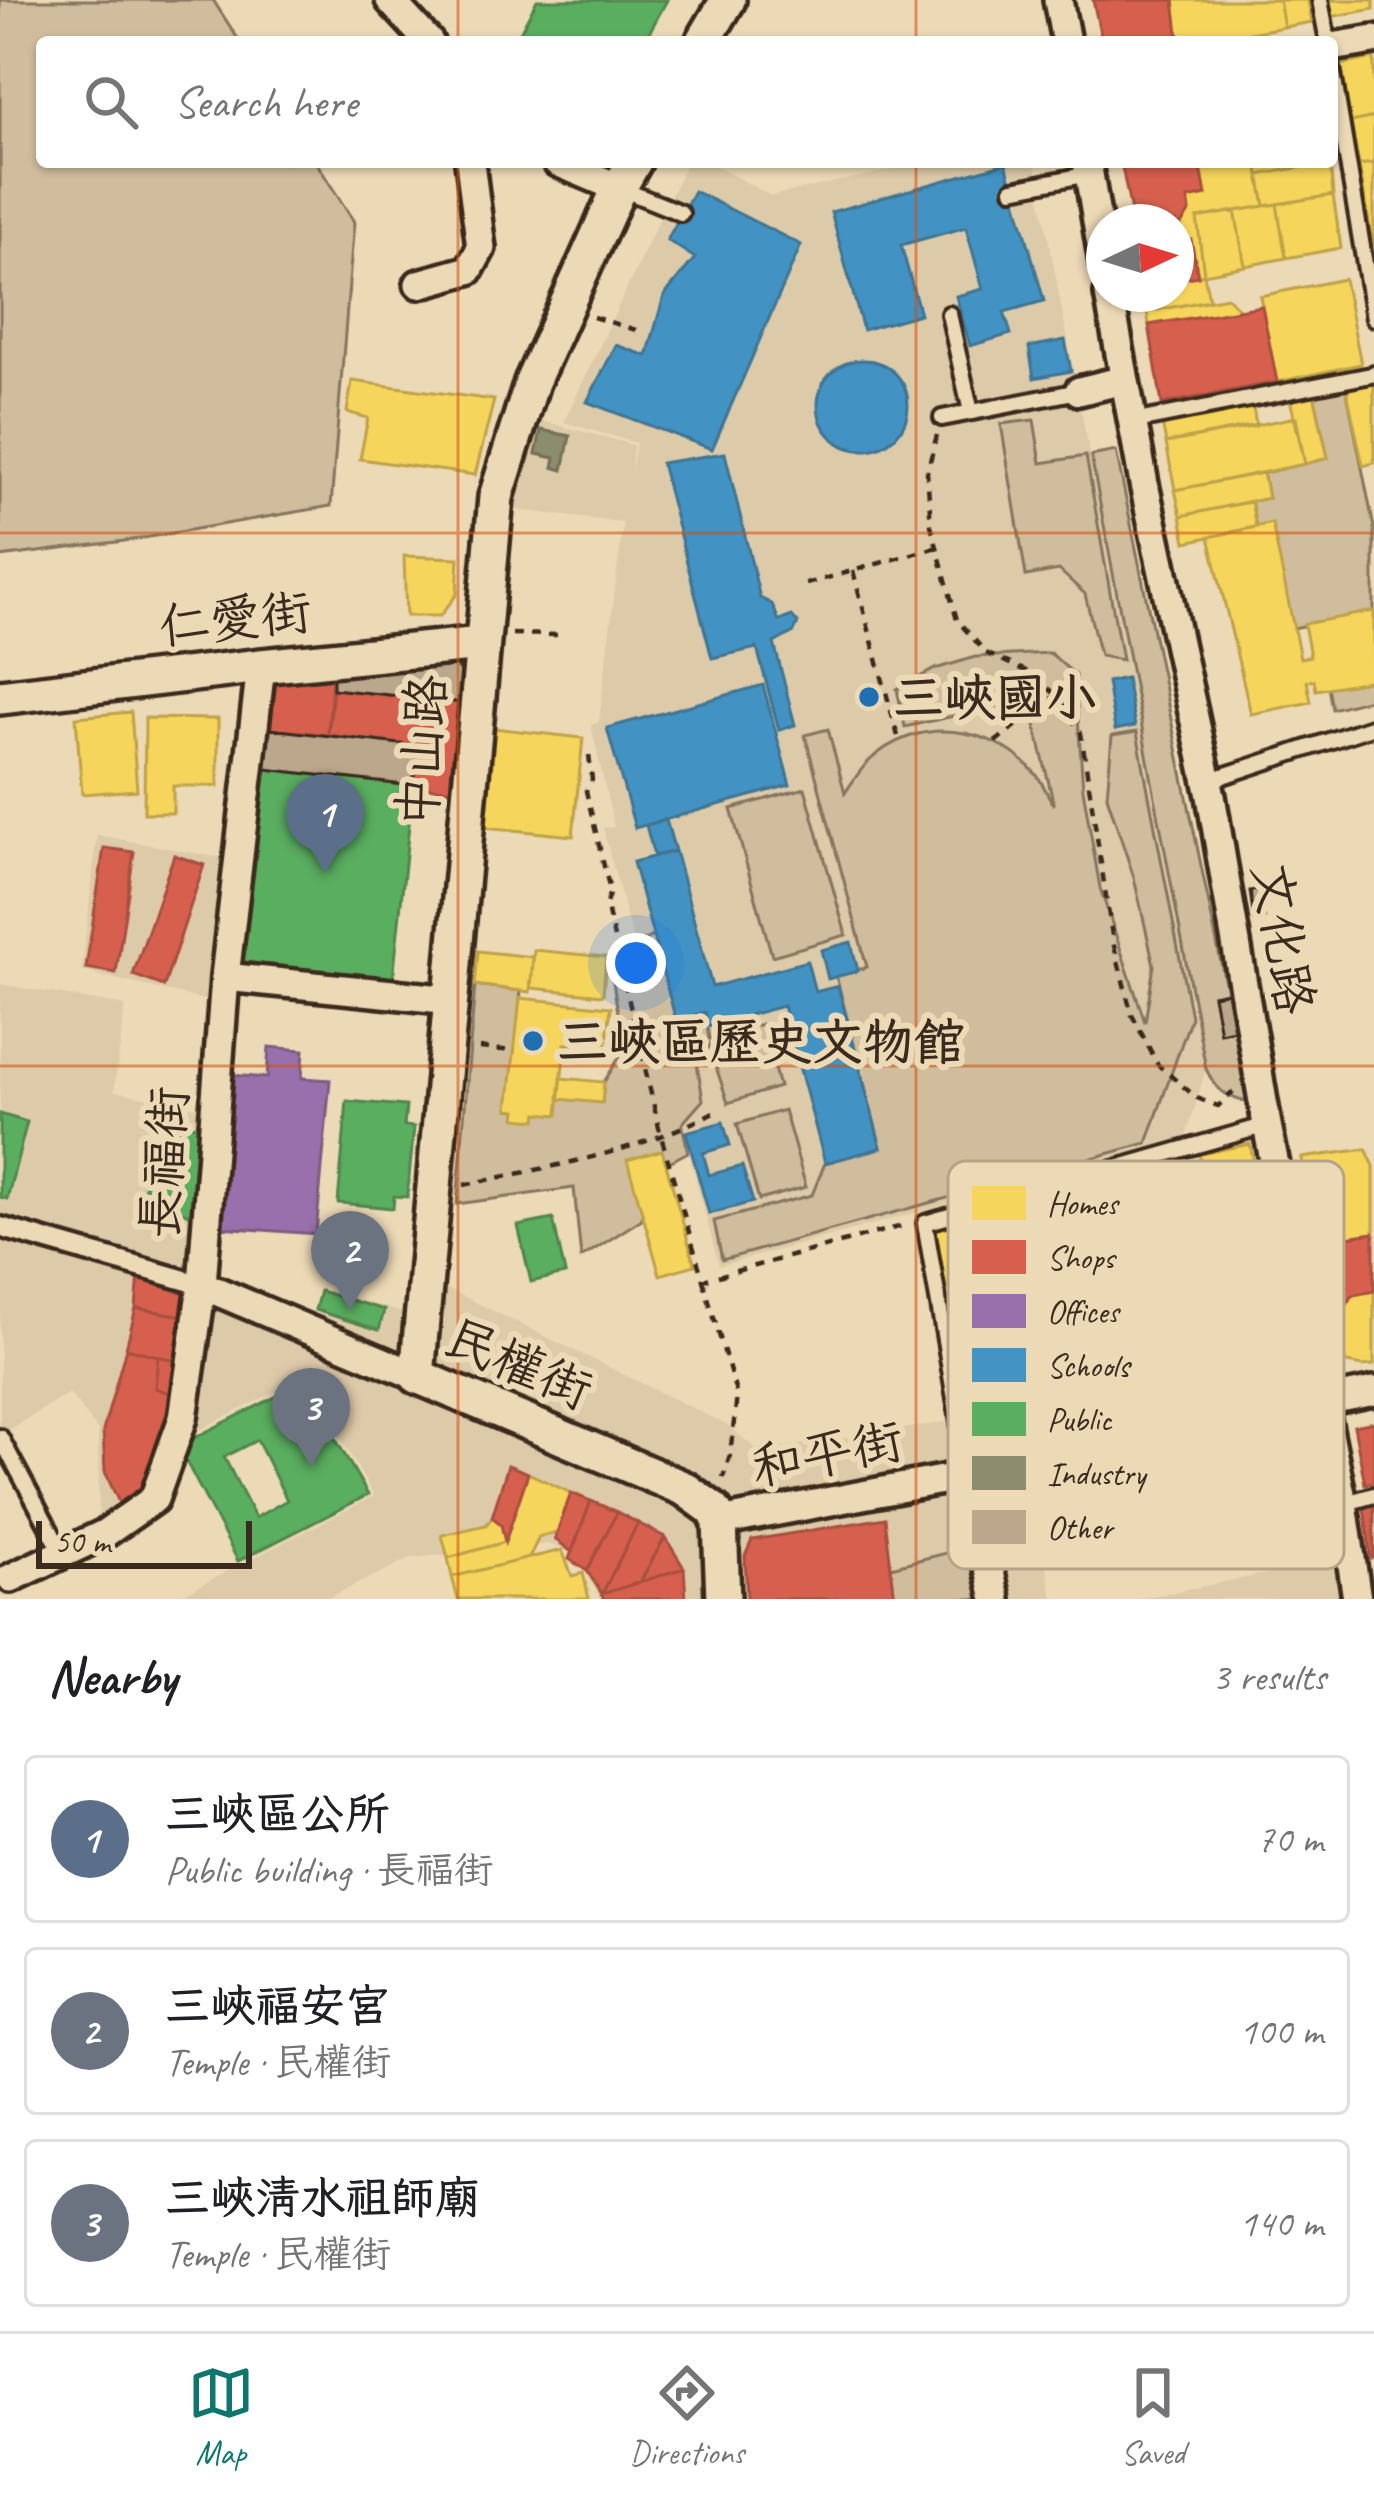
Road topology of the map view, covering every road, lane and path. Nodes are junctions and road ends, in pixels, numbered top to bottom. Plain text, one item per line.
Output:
1 (390, 0) edge
2 (728, 0) edge
3 (1058, 0) edge
4 (1321, 0) edge
5 (423, 36) edge
6 (707, 36) edge
7 (1065, 36) edge
8 (1328, 36) edge
9 (1374, 40) edge
10 (1338, 44) edge
11 (1338, 104) edge
12 (471, 168) edge
13 (589, 168) edge
14 (1088, 168) edge
15 (627, 175) edge
16 (1013, 189) dead end
17 (1094, 204) edge
18 (681, 213) dead end
19 (419, 284) dead end
20 (565, 308) junction
21 (1112, 312) edge
22 (949, 314) dead end
23 (1374, 318) edge
24 (635, 330) dead end
25 (1374, 373) edge
26 (1124, 380) junction
27 (1079, 392) joint
28 (971, 412) junction
29 (941, 418) joint
30 (1132, 422) junction
31 (937, 548) junction
32 (853, 571) junction
33 (806, 584) dead end
34 (559, 635) dead end
35 (482, 639) junction
36 (261, 666) junction
37 (1057, 694) junction
38 (0, 697) edge
39 (1374, 726) edge
40 (899, 740) dead end
41 (995, 742) dead end
42 (589, 755) dead end
43 (1208, 781) junction
44 (225, 977) junction
45 (452, 1000) junction
46 (492, 1049) dead end
47 (515, 1052) dead end
48 (1236, 1089) dead end
49 (719, 1108) dead end
50 (1268, 1126) junction
51 (661, 1136) junction
52 (1144, 1161) edge
53 (1275, 1161) edge
54 (435, 1189) junction
55 (948, 1216) edge
56 (925, 1223) junction
57 (0, 1227) edge
58 (704, 1280) junction
59 (202, 1285) junction
60 (948, 1342) edge
61 (417, 1376) junction
62 (1374, 1391) edge
63 (1344, 1397) edge
64 (0, 1437) edge
65 (948, 1478) edge
66 (1374, 1495) edge
67 (1344, 1504) edge
68 (1344, 1511) edge
69 (717, 1516) junction
70 (63, 1555) junction
71 (983, 1569) edge
72 (12, 1582) edge
73 (723, 1599) edge
74 (996, 1599) edge
75 (1357, 1599) edge

1 - 5 street
2 - 6 street
3 - 7 street
4 - 8 lane
9 - 10 street
11 - 23 lane
12 - 19 street
13 - 15 street
14 - 16 lane
14 - 17 street
15 - 18 lane
15 - 20 street, 中山路
20 - 24 path
20 - 35 street, 中山路
21 - 26 street, 文化路
22 - 28 lane
25 - 30 lane
26 - 27 street
26 - 30 street, 文化路
27 - 28 lane
28 - 29 lane
29 - 31 path
30 - 43 street, 文化路
31 - 32 path
31 - 37 path
32 - 33 path
32 - 40 path
34 - 35 path
35 - 36 street, 仁愛街
35 - 45 street, 中山路
36 - 38 street, 仁愛街
36 - 44 street, 長福街
37 - 41 path
37 - 48 path
39 - 43 lane
42 - 51 path
43 - 50 street, 文化路
44 - 45 street
44 - 59 street, 長福街
45 - 54 street, 中山路
46 - 47 path
49 - 51 path
50 - 52 lane
50 - 53 street, 文化路
51 - 54 path
51 - 58 path
54 - 61 street, 中山路
55 - 56 lane
56 - 58 path
56 - 60 lane
57 - 59 street
58 - 69 path
59 - 61 street, 民權街
59 - 70 street, 長福街
61 - 69 street, 民權街
62 - 63 street, 和平街
64 - 70 lane
65 - 69 street, 和平街
66 - 67 lane
68 - 75 street, 文化路
69 - 73 street
70 - 72 street, 長福街
71 - 74 street

